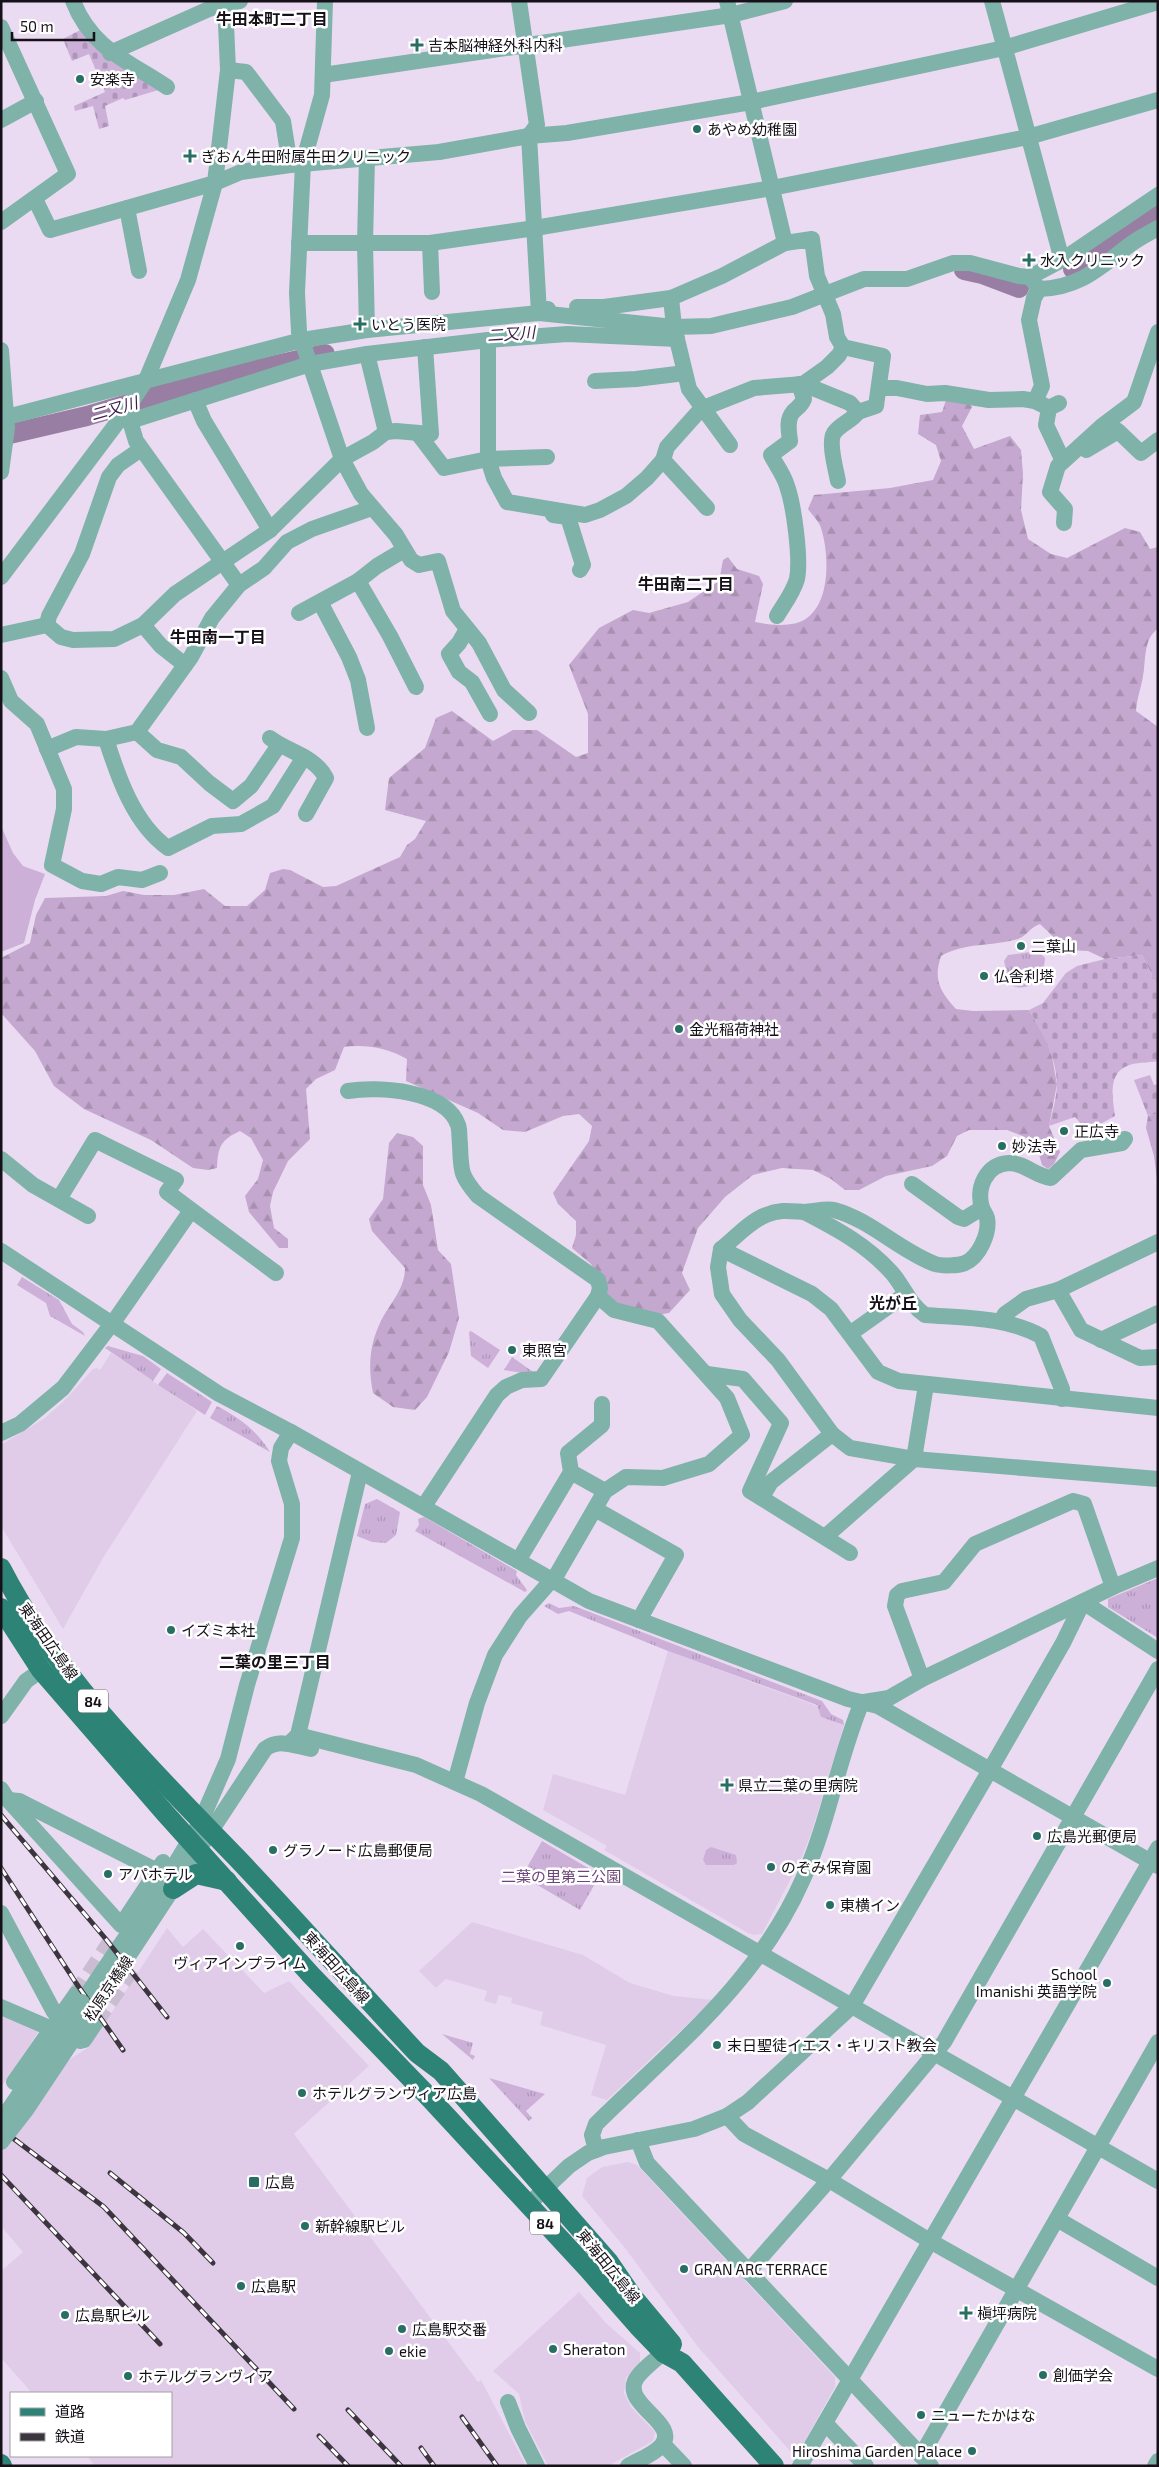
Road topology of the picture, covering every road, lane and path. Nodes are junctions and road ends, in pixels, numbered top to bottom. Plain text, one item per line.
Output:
1 (329, 1) edge
2 (519, 1) edge
3 (785, 1) edge
4 (992, 1) edge
5 (324, 2) edge
6 (1158, 2) edge
7 (77, 3) edge
8 (230, 3) edge
9 (729, 8) edge
10 (1, 27) edge
11 (525, 46) junction
12 (1004, 48) junction
13 (110, 53) junction
14 (228, 70) junction
15 (323, 75) junction
16 (167, 87) dead end
17 (1158, 100) edge
18 (36, 101) junction
19 (752, 102) junction
20 (1, 120) edge
21 (529, 136) junction
22 (1028, 137) junction
23 (367, 158) junction
24 (296, 164) junction
25 (215, 183) junction
26 (772, 188) junction
27 (1158, 195) edge
28 (35, 199) junction
29 (127, 208) junction
30 (1, 222) edge
31 (535, 228) junction
32 (1158, 228) edge
33 (299, 242) junction
34 (365, 242) junction
35 (430, 243) junction
36 (785, 243) junction
37 (1062, 260) junction
38 (139, 271) dead end
39 (1034, 283) junction
40 (432, 292) dead end
41 (825, 294) junction
42 (671, 298) junction
43 (539, 313) junction
44 (605, 319) junction
45 (367, 330) junction
46 (1158, 332) edge
47 (676, 333) junction
48 (605, 336) junction
49 (488, 340) junction
50 (425, 347) junction
51 (843, 347) junction
52 (1, 350) edge
53 (306, 352) junction
54 (367, 354) junction
55 (685, 373) junction
56 (595, 381) dead end
57 (144, 382) junction
58 (801, 384) junction
59 (880, 388) junction
60 (195, 400) junction
61 (1048, 404) junction
62 (701, 409) junction
63 (858, 412) junction
64 (125, 418) junction
65 (6, 430) junction
66 (386, 432) junction
67 (418, 434) junction
68 (1157, 443) edge
69 (1082, 445) junction
70 (730, 446) dead end
71 (141, 449) junction
72 (547, 457) dead end
73 (342, 459) junction
74 (488, 459) junction
75 (662, 460) junction
76 (1063, 461) junction
77 (1, 472) edge
78 (838, 481) dead end
79 (507, 502) junction
80 (372, 508) junction
81 (707, 508) dead end
82 (1064, 523) dead end
83 (270, 530) junction
84 (404, 550) junction
85 (223, 564) junction
86 (580, 570) dead end
87 (1, 577) edge
88 (358, 581) junction
89 (239, 585) junction
90 (320, 602) junction
91 (300, 613) dead end
92 (777, 616) dead end
93 (47, 625) junction
94 (143, 625) junction
95 (467, 629) junction
96 (1, 635) edge
97 (185, 665) junction
98 (1, 678) edge
99 (416, 687) dead end
100 (529, 713) dead end
101 (490, 714) dead end
102 (367, 728) dead end
103 (137, 732) junction
104 (106, 739) junction
105 (47, 749) junction
106 (304, 757) junction
107 (306, 814) dead end
108 (160, 872) dead end
109 (348, 1091) dead end
110 (1125, 1139) dead end
111 (1, 1159) edge
112 (912, 1184) dead end
113 (59, 1198) junction
114 (982, 1208) junction
115 (190, 1212) junction
116 (804, 1212) junction
117 (88, 1216) dead end
118 (1158, 1242) edge
119 (721, 1249) junction
120 (1, 1251) edge
121 (276, 1273) dead end
122 (1058, 1290) junction
123 (906, 1294) junction
124 (598, 1296) junction
125 (1158, 1313) edge
126 (1001, 1321) junction
127 (111, 1323) junction
128 (851, 1333) junction
129 (1101, 1340) junction
130 (1158, 1357) edge
131 (708, 1374) junction
132 (926, 1385) junction
133 (1062, 1399) junction
134 (602, 1404) dead end
135 (1158, 1408) edge
136 (290, 1432) junction
137 (1, 1433) edge
138 (832, 1434) junction
139 (914, 1459) junction
140 (360, 1472) junction
141 (570, 1472) junction
142 (1158, 1479) edge
143 (605, 1491) junction
144 (762, 1497) junction
145 (424, 1506) junction
146 (595, 1509) junction
147 (826, 1536) junction
148 (850, 1553) dead end
149 (518, 1561) junction
150 (1, 1568) edge
151 (1158, 1568) edge
152 (552, 1580) junction
153 (1113, 1587) junction
154 (1083, 1602) junction
155 (1, 1608) edge
156 (640, 1620) junction
157 (1158, 1650) edge
158 (58, 1658) junction
159 (1158, 1669) edge
160 (41, 1670) junction
161 (922, 1679) junction
162 (862, 1702) junction
163 (1, 1716) edge
164 (293, 1739) junction
165 (990, 1770) junction
166 (455, 1782) junction
167 (5, 1795) edge
168 (1072, 1818) junction
169 (206, 1826) junction
170 (194, 1844) junction
171 (1155, 1858) edge
172 (191, 1875) junction
173 (166, 1878) junction
174 (227, 1881) junction
175 (1, 1913) edge
176 (121, 1925) junction
177 (112, 1939) tunnel mouth
178 (761, 1954) junction
179 (134, 1966) tunnel mouth
180 (76, 1994) tunnel mouth
181 (852, 2006) junction
182 (1, 2007) edge
183 (57, 2022) junction
184 (96, 2022) tunnel mouth
185 (1158, 2042) edge
186 (935, 2053) junction
187 (1153, 2063) edge
188 (14, 2082) dead end
189 (1012, 2098) junction
190 (727, 2116) junction
191 (1, 2121) edge
192 (638, 2140) junction
193 (1, 2142) edge
194 (1099, 2146) junction
195 (596, 2150) junction
196 (829, 2180) junction
197 (1158, 2181) edge
198 (544, 2190) junction
199 (528, 2205) junction
200 (1057, 2219) junction
201 (930, 2241) junction
202 (748, 2272) junction
203 (1158, 2278) edge
204 (1017, 2289) junction
205 (672, 2352) junction
206 (1158, 2369) edge
207 (850, 2380) junction
208 (508, 2402) dead end
209 (826, 2422) junction
210 (663, 2444) junction
211 (926, 2461) edge
212 (1158, 2461) edge
213 (537, 2466) edge
214 (628, 2466) edge
215 (684, 2466) edge
216 (774, 2466) edge
217 (800, 2466) edge
218 (866, 2466) edge
219 (1155, 2466) edge

1 - 5 street
2 - 11 street
3 - 9 street
4 - 12 street
5 - 15 street
6 - 12 street
7 - 13 street
8 - 13 street
8 - 14 street
9 - 11 street
9 - 19 street
10 - 18 street
11 - 15 street
11 - 21 street
12 - 19 street
12 - 22 street
13 - 16 street
14 - 24 street
14 - 25 street
15 - 24 street
17 - 22 street
18 - 20 street
18 - 28 street
19 - 21 street
19 - 26 street
21 - 23 street
21 - 31 street
22 - 26 street
22 - 37 street
23 - 24 street
23 - 34 street
24 - 25 street
24 - 33 street
25 - 29 street
25 - 57 street
26 - 31 street
26 - 36 street
27 - 37 street
28 - 29 street
28 - 30 street
29 - 38 street
31 - 35 street
31 - 43 street
32 - 39 street
33 - 34 street
33 - 53 street
34 - 35 street
34 - 45 street
35 - 40 street
36 - 41 street
36 - 42 street
37 - 39 street
39 - 41 street
39 - 61 street
41 - 47 street
41 - 51 street
42 - 43 street
42 - 47 street
43 - 44 street
43 - 45 street
44 - 47 street
44 - 48 street
45 - 53 street
46 - 69 street
47 - 48 street
47 - 55 street
48 - 49 street
49 - 50 street
49 - 74 street
50 - 54 street
50 - 67 street
51 - 58 street
51 - 59 street
52 - 65 street
53 - 54 street
53 - 57 street
53 - 60 street
53 - 73 street
54 - 66 street
55 - 56 street
55 - 62 street
57 - 64 street
57 - 65 street
58 - 62 street
58 - 63 street
58 - 92 street
59 - 61 street
59 - 63 street
60 - 64 street
60 - 83 street
61 - 76 street
62 - 70 street
62 - 75 street
63 - 78 street
64 - 71 street
64 - 87 street
65 - 77 street
66 - 67 street
66 - 73 street
67 - 74 street
68 - 69 street
69 - 76 street
71 - 85 street
71 - 93 street
72 - 74 street
73 - 80 street
73 - 83 street
74 - 79 street
75 - 79 street
75 - 81 street
76 - 82 street
79 - 86 street
80 - 84 street
80 - 89 street
83 - 85 street
84 - 88 street
84 - 95 street
85 - 89 street
85 - 94 street
88 - 90 street
88 - 99 street
89 - 97 street
90 - 91 street
90 - 102 street
93 - 94 street
93 - 96 street
94 - 97 street
95 - 100 street
95 - 101 street
97 - 103 street
98 - 105 street
103 - 104 street
103 - 106 street
104 - 105 street
104 - 106 street
105 - 108 street
106 - 107 street
109 - 124 street
110 - 114 street
111 - 113 street
112 - 114 street
113 - 115 street
113 - 117 street
114 - 116 street
115 - 121 street
115 - 127 street
116 - 119 street
116 - 123 street
118 - 122 street
119 - 128 street
119 - 138 street
120 - 127 street
122 - 126 street
122 - 129 street
123 - 126 street
123 - 128 street
124 - 131 street
124 - 145 street
125 - 129 street
126 - 133 street
127 - 136 street
127 - 137 street
128 - 132 street
129 - 130 street
131 - 143 street
131 - 144 street
132 - 133 street
132 - 139 street
133 - 135 street
134 - 141 street
136 - 140 street
136 - 169 street
138 - 139 street
138 - 144 street
139 - 142 street
139 - 147 street
140 - 145 street
140 - 164 street
141 - 143 street
141 - 149 street
143 - 146 street
144 - 147 street
145 - 149 street
146 - 152 street
146 - 156 street
147 - 148 street
149 - 152 street
150 - 158 main road, 東海田広島線 / 84
151 - 153 street
152 - 156 street
152 - 166 street
153 - 154 street
153 - 161 street
154 - 157 street
154 - 161 street
154 - 165 street
155 - 160 main road, 東海田広島線 / 84
156 - 162 street
158 - 160 street
158 - 169 main road, 東海田広島線 / 84
159 - 168 street
160 - 163 street
160 - 170 main road, 東海田広島線 / 84
161 - 162 street
162 - 165 street
162 - 178 street
164 - 166 street
164 - 169 street
165 - 168 street
165 - 181 street
166 - 178 street
167 - 173 street
167 - 176 street
168 - 171 street
168 - 186 street
169 - 170 street, 松原京橋線
169 - 198 main road, 東海田広島線 / 84
170 - 172 street
170 - 173 street, 松原京橋線
170 - 173 street
170 - 174 main road, 東海田広島線 / 84
171 - 189 street
172 - 173 main road
172 - 174 main road
172 - 179 street
173 - 176 street
173 - 191 street, 松原京橋線, bridge
173 - 193 street, 松原京橋線, bridge
174 - 199 main road, 東海田広島線 / 84
175 - 183 street
176 - 177 street
178 - 181 street
178 - 195 street
180 - 183 street
181 - 186 street
181 - 190 street
182 - 183 street
183 - 184 street
183 - 188 street
185 - 187 street
186 - 189 street
186 - 196 street
187 - 194 street
189 - 194 street
189 - 201 street
190 - 192 street
190 - 196 street
192 - 195 street
192 - 202 street
194 - 197 street
194 - 200 street
195 - 198 street
196 - 201 street
196 - 202 street
198 - 199 street
198 - 205 main road, 東海田広島線 / 84
199 - 205 main road, 東海田広島線 / 84
200 - 203 street
200 - 204 street
201 - 204 street
201 - 207 street
202 - 207 street
204 - 206 street
204 - 211 street
205 - 210 street
205 - 216 main road, 東海田広島線 / 84
207 - 209 street
207 - 211 street
208 - 213 street
209 - 217 street
209 - 218 street
210 - 214 street
210 - 215 street
212 - 219 street

